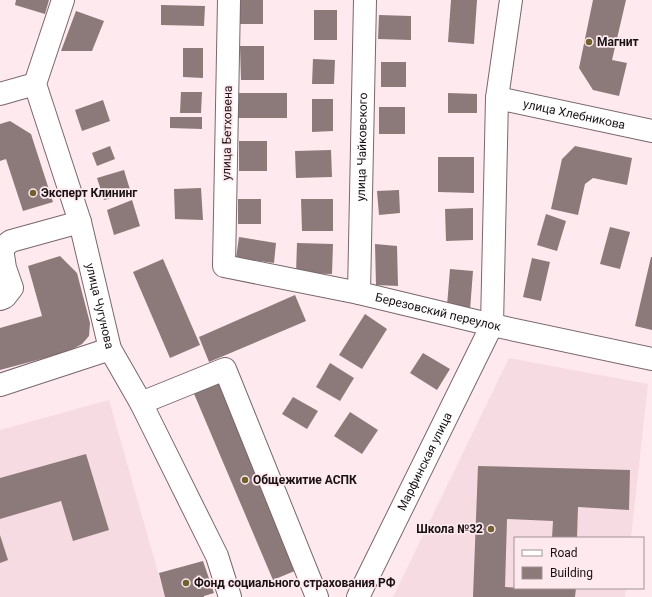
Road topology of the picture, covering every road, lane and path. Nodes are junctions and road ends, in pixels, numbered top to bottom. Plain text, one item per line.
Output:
1 (63, 0) edge
2 (229, 0) edge
3 (366, 0) edge
4 (511, 0) edge
5 (35, 84) junction
6 (0, 94) edge
7 (497, 98) junction
8 (652, 131) edge
9 (80, 222) junction
10 (224, 266) joint
11 (358, 293) junction
12 (0, 299) edge
13 (492, 325) junction
14 (110, 349) junction
15 (652, 360) edge
16 (0, 385) edge
17 (141, 403) junction
18 (230, 597) edge
19 (317, 597) edge
20 (358, 597) edge

1 - 5 street
2 - 10 street, улица Бетховена
3 - 11 street, улица Чайковского
4 - 7 street
5 - 6 street
5 - 9 street, улица Чугунова
7 - 8 street, улица Хлебникова
7 - 13 street
9 - 12 street
9 - 14 street, улица Чугунова
10 - 11 street, Березовский переулок
11 - 13 street, Березовский переулок
13 - 15 street, Березовский переулок
13 - 20 street, Марфинская улица
14 - 16 street
14 - 17 street, улица Чугунова
17 - 18 street, улица Чугунова
17 - 19 street

